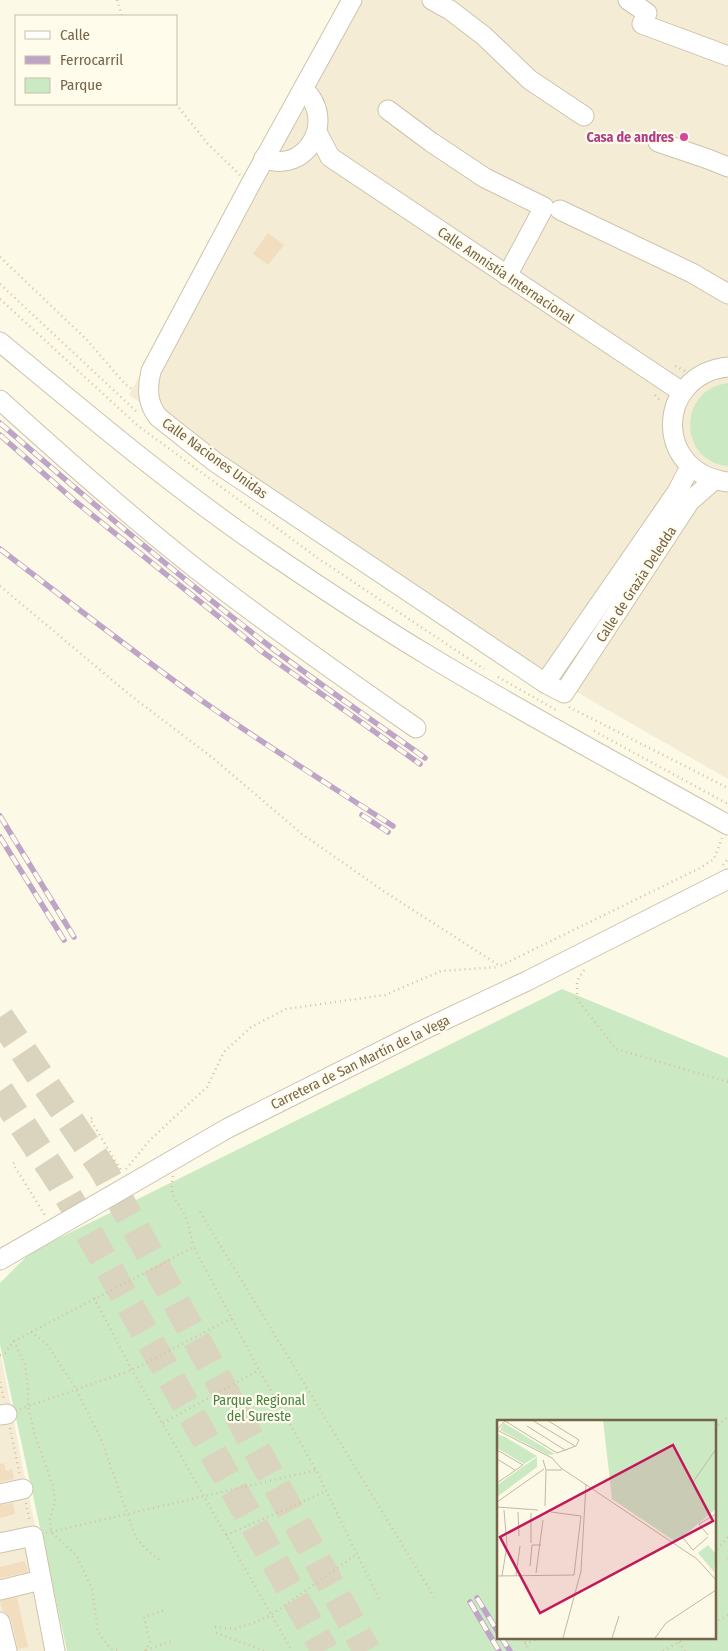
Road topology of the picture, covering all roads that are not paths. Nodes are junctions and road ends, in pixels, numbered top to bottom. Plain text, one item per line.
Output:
1 (352, 0) edge
2 (432, 0) edge
3 (628, 0) edge
4 (728, 56) edge
5 (303, 89) junction
6 (388, 110) dead end
7 (584, 116) dead end
8 (317, 132) junction
9 (658, 142) dead end
10 (301, 154) junction
11 (330, 157) junction
12 (264, 158) junction
13 (728, 167) edge
14 (560, 210) dead end
15 (507, 276) junction
16 (728, 294) edge
17 (0, 342) edge
18 (728, 367) edge
19 (682, 392) junction
20 (0, 400) edge
21 (690, 467) junction
22 (721, 481) edge
23 (545, 683) junction
24 (564, 693) joint
25 (416, 728) dead end
26 (726, 830) edge
27 (728, 872) edge
28 (720, 882) edge
29 (0, 1260) edge
30 (23, 1489) road end
31 (0, 1494) edge
32 (0, 1543) edge
33 (41, 1580) junction
34 (0, 1590) edge
35 (0, 1622) edge
36 (7, 1651) edge
37 (55, 1651) edge

1 - 5 street
2 - 7 street
3 - 4 street
5 - 8 street, Calle Amnistía Internacional
5 - 12 street
6 - 15 street
8 - 10 street
8 - 11 street, Calle Amnistía Internacional
9 - 13 street
10 - 11 street, Calle Amnistía Internacional
10 - 12 street, Calle Amnistía Internacional
11 - 15 street, Calle Amnistía Internacional
12 - 23 street, Calle Naciones Unidas
14 - 16 street
15 - 19 street, Calle Amnistía Internacional
17 - 26 street
18 - 19 street
19 - 21 street
20 - 25 street
21 - 22 street
21 - 23 street, Calle de Grazia Deledda
22 - 24 street, Calle de Grazia Deledda
23 - 24 street, Calle Naciones Unidas
27 - 28 street, Carretera de San Martín de la Vega
28 - 29 street, Carretera de San Martín de la Vega
30 - 31 street
32 - 33 street
33 - 34 street
33 - 37 street
35 - 36 street

